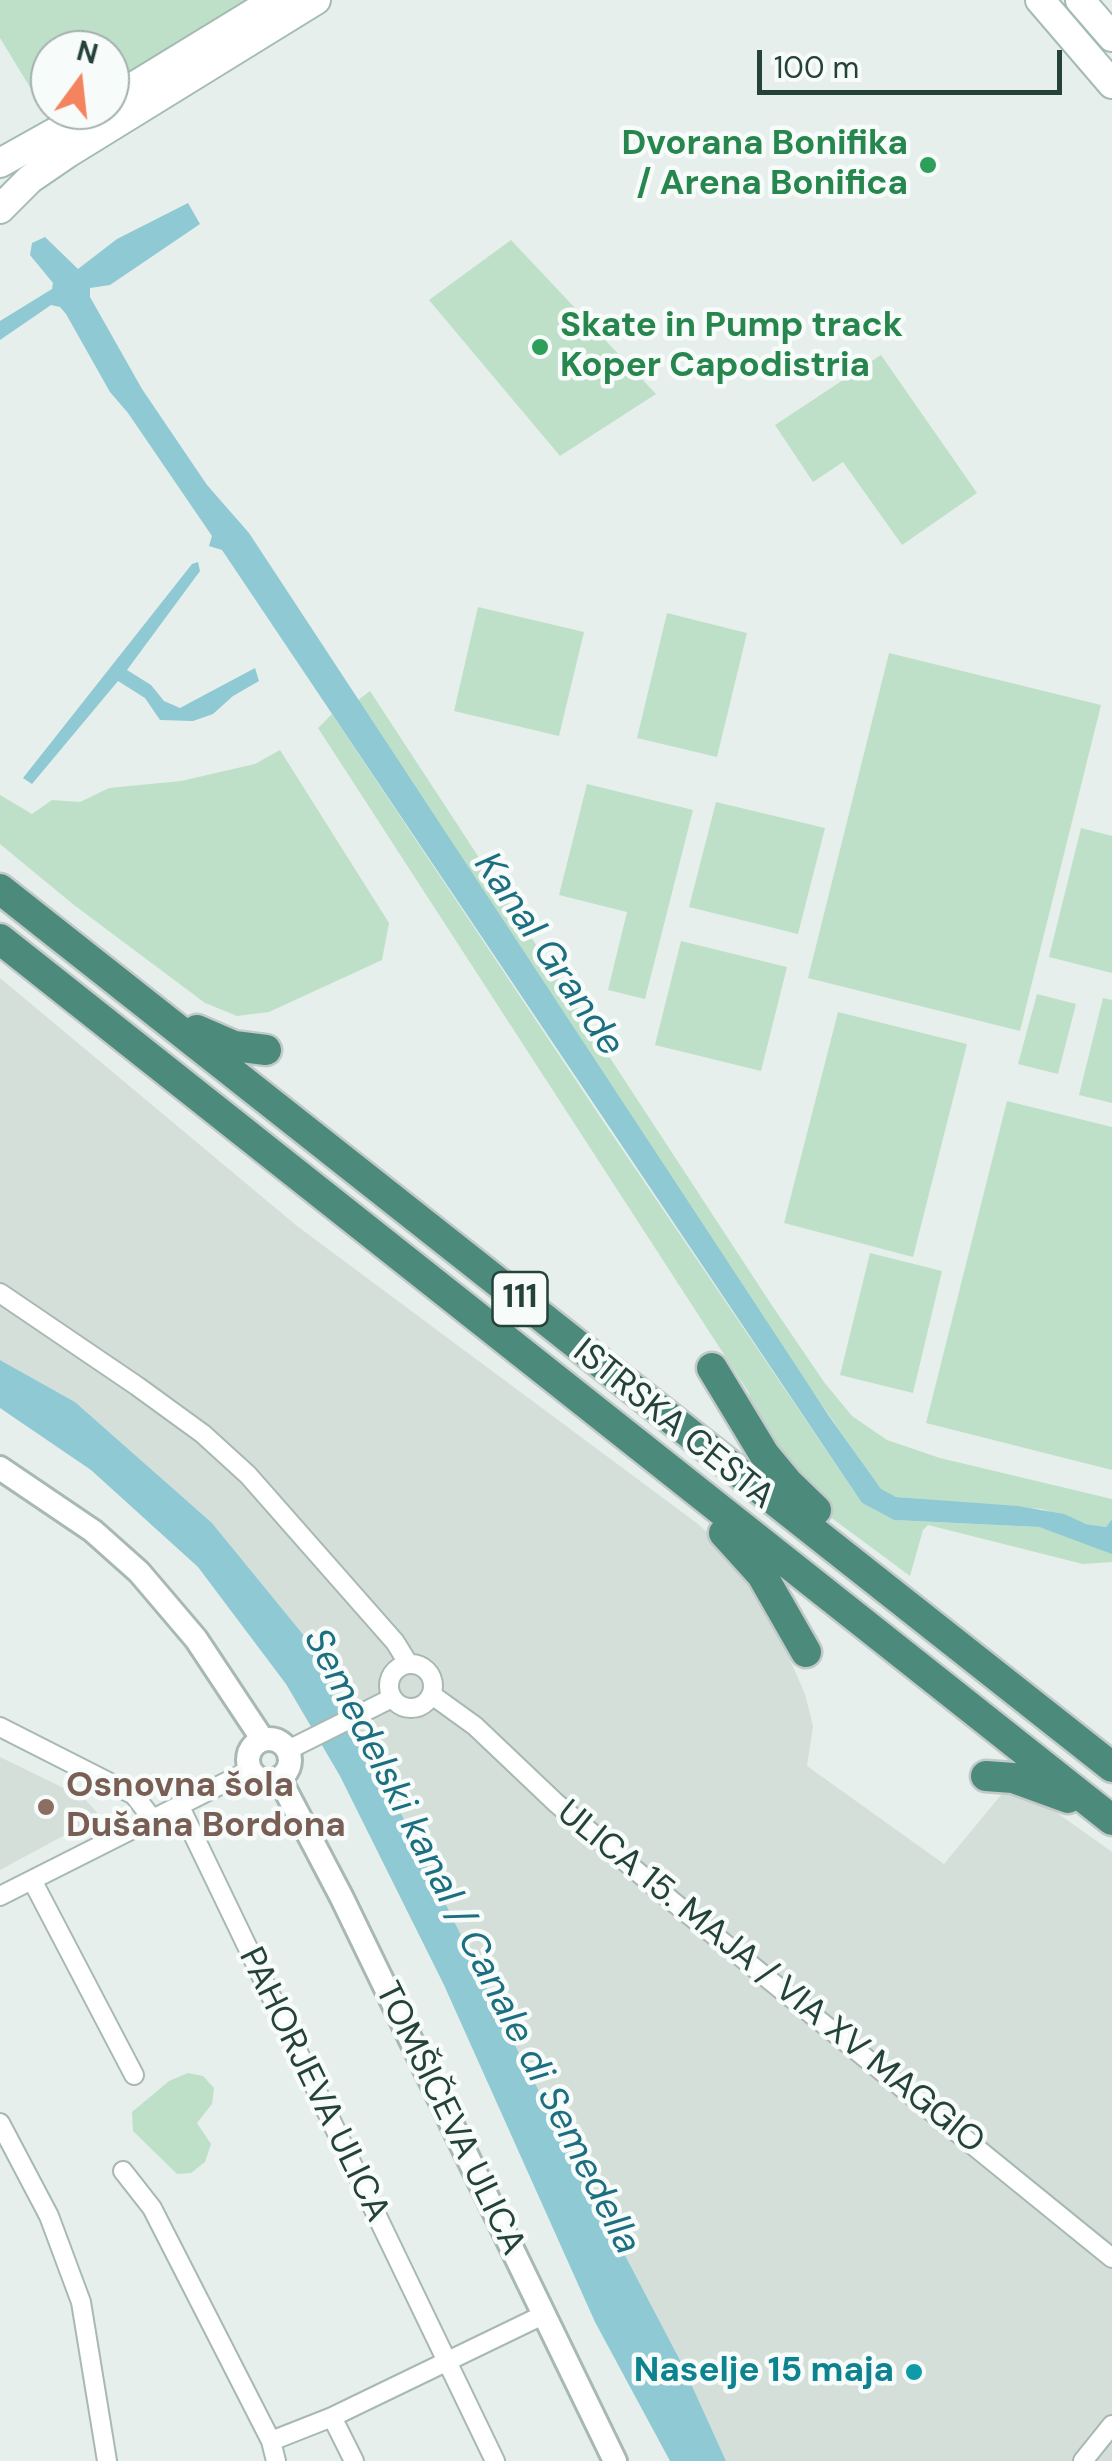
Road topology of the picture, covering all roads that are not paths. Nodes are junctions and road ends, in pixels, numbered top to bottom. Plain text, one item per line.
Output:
1 (274, 0) edge
2 (316, 0) edge
3 (1040, 0) edge
4 (1080, 0) edge
5 (1112, 37) edge
6 (1112, 84) edge
7 (130, 89) edge
8 (59, 130) edge
9 (0, 163) edge
10 (0, 209) edge
11 (0, 888) edge
12 (0, 939) edge
13 (166, 1019) junction
14 (266, 1050) dead end
15 (0, 1293) edge
16 (712, 1368) dead end
17 (658, 1461) junction
18 (0, 1468) edge
19 (874, 1578) junction
20 (806, 1652) dead end
21 (408, 1664) junction
22 (432, 1695) junction
23 (392, 1698) junction
24 (0, 1727) edge
25 (263, 1740) junction
26 (288, 1750) junction
27 (1112, 1767) edge
28 (250, 1770) junction
29 (986, 1776) dead end
30 (279, 1778) junction
31 (180, 1807) junction
32 (1108, 1817) edge
33 (154, 1820) junction
34 (32, 1880) junction
35 (0, 1896) edge
36 (134, 2075) dead end
37 (0, 2122) edge
38 (123, 2171) dead end
39 (1112, 2258) edge
40 (543, 2315) junction
41 (447, 2363) junction
42 (332, 2417) junction
43 (1112, 2425) edge
44 (270, 2440) junction
45 (107, 2461) edge
46 (276, 2461) edge
47 (354, 2461) edge
48 (495, 2461) edge
49 (615, 2461) edge
50 (1083, 2461) edge

1 - 7 main road
2 - 10 main road
3 - 6 main road
4 - 5 main road
8 - 9 main road
11 - 13 highway, ISTRSKA CESTA / 111
12 - 17 highway, ISTRSKA CESTA / 111
13 - 14 highway
13 - 19 highway, ISTRSKA CESTA / 111
15 - 21 street, ULICA 15. MAJA / VIA XV MAGGIO
16 - 19 highway
17 - 20 highway
17 - 32 highway, ISTRSKA CESTA / 111
18 - 25 street
19 - 27 highway, ISTRSKA CESTA / 111
21 - 22 street, ULICA 15. MAJA / VIA XV MAGGIO
21 - 23 street
22 - 23 street
22 - 39 street, ULICA 15. MAJA / VIA XV MAGGIO
23 - 26 street
24 - 33 street
25 - 26 street
25 - 28 street
26 - 30 street
28 - 30 street
28 - 31 street
29 - 32 highway
30 - 40 street, TOMŠIČEVA ULICA
31 - 33 street
31 - 41 street, PAHORJEVA ULICA
33 - 34 street
34 - 35 street
34 - 36 street
37 - 45 street
38 - 44 street
40 - 41 street
40 - 49 street, TOMŠIČEVA ULICA
41 - 42 street
41 - 48 street, PAHORJEVA ULICA
42 - 44 street
42 - 47 street
43 - 50 street
44 - 46 street

